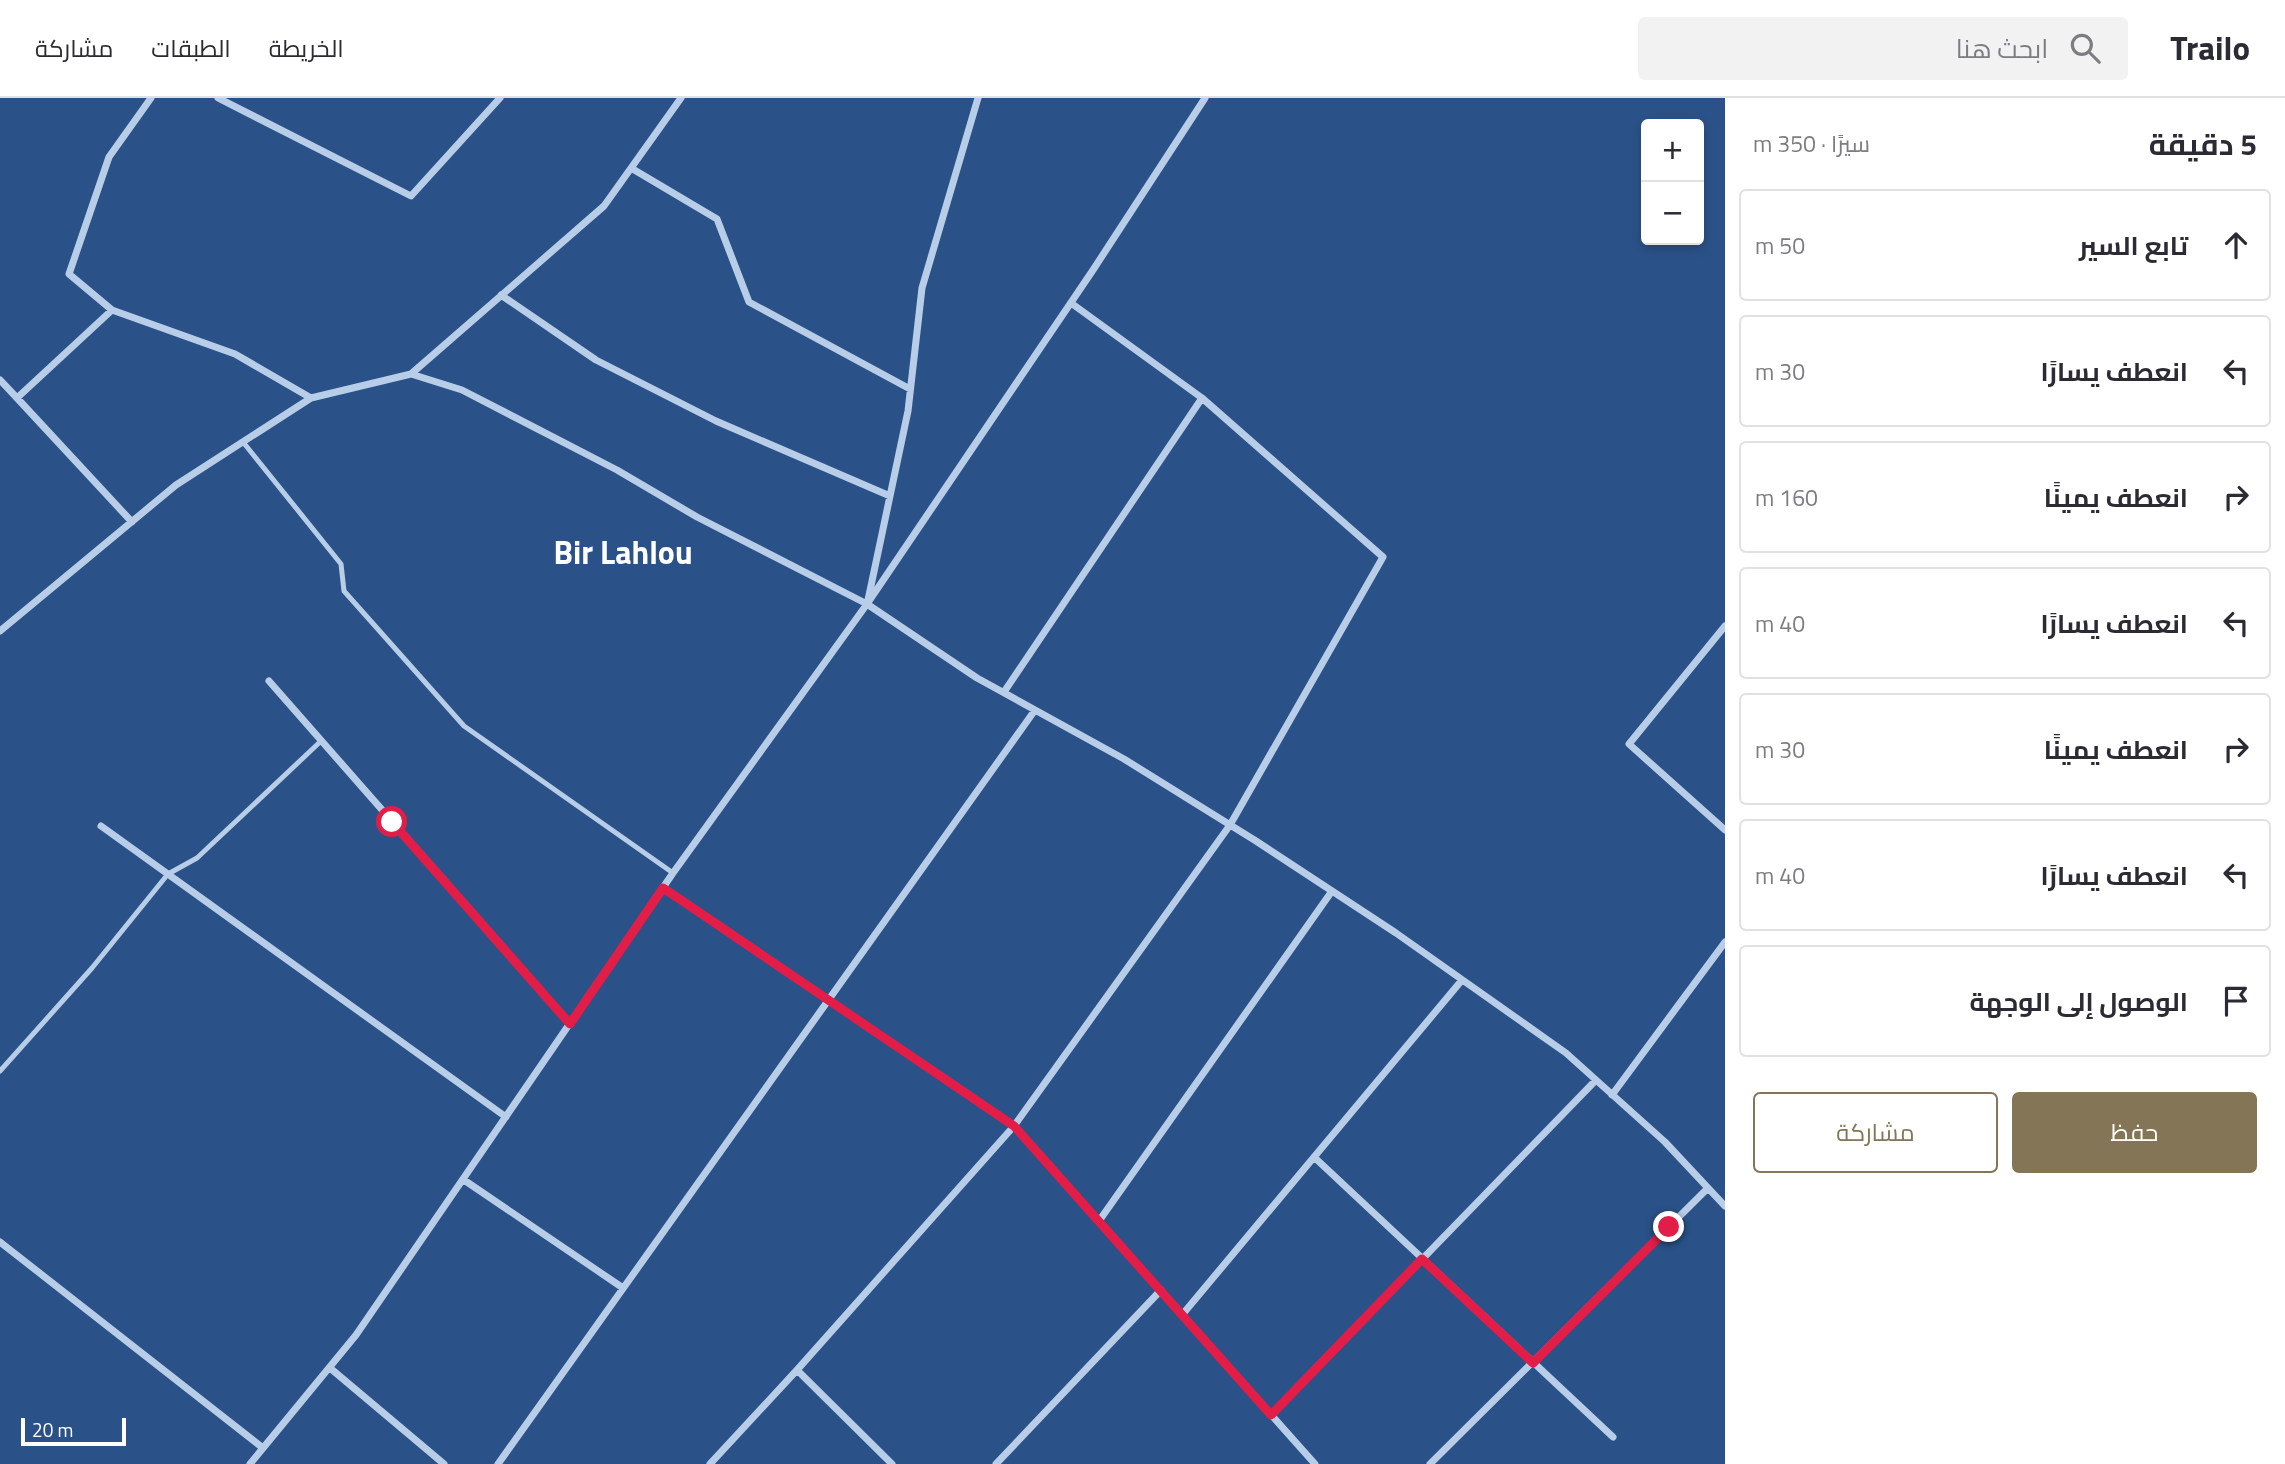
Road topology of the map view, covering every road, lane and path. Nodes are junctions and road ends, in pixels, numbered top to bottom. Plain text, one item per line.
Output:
1 (151, 98) edge
2 (218, 98) edge
3 (500, 98) edge
4 (681, 98) edge
5 (978, 98) edge
6 (1205, 98) edge
7 (631, 168) junction
8 (501, 295) junction
9 (1071, 303) junction
10 (112, 310) junction
11 (411, 374) junction
12 (0, 380) edge
13 (910, 389) junction
14 (17, 398) junction
15 (311, 398) junction
16 (1202, 398) junction
17 (243, 442) junction
18 (890, 496) junction
19 (132, 522) junction
20 (867, 604) junction
21 (1725, 626) edge
22 (0, 631) edge
23 (269, 681) dead end
24 (1004, 692) junction
25 (1035, 710) junction
26 (321, 741) junction
27 (1230, 825) junction
28 (101, 826) dead end
29 (1725, 830) edge
30 (673, 873) junction
31 (168, 874) junction
32 (663, 888) junction
33 (1332, 891) junction
34 (1725, 942) edge
35 (1462, 980) junction
36 (829, 1000) junction
37 (570, 1024) junction
38 (0, 1072) edge
39 (1596, 1080) junction
40 (1612, 1095) junction
41 (506, 1117) junction
42 (1014, 1126) junction
43 (1314, 1157) junction
44 (464, 1180) junction
45 (1708, 1188) junction
46 (1725, 1206) edge
47 (1099, 1221) junction
48 (0, 1241) edge
49 (1422, 1259) junction
50 (623, 1288) junction
51 (1161, 1290) junction
52 (1182, 1315) junction
53 (1533, 1363) junction
54 (330, 1367) junction
55 (797, 1370) junction
56 (1271, 1415) junction
57 (1612, 1437) dead end
58 (263, 1448) junction
59 (250, 1464) edge
60 (444, 1464) edge
61 (498, 1464) edge
62 (710, 1464) edge
63 (892, 1464) edge
64 (996, 1464) edge
65 (1315, 1464) edge
66 (1430, 1464) edge

1 - 10 street
2 - 3 street
4 - 7 street
5 - 13 street
6 - 9 street
7 - 8 street
7 - 13 street
8 - 11 street
8 - 18 street
9 - 16 street
9 - 20 street
10 - 14 street
10 - 15 street
11 - 15 street
11 - 20 street
12 - 14 street
13 - 18 street
14 - 19 street
15 - 17 street
16 - 24 street
16 - 27 street
17 - 19 street
17 - 30 lane
18 - 20 street
19 - 22 street
20 - 24 street
20 - 30 street
21 - 29 street
23 - 26 street
24 - 25 street
25 - 27 street
25 - 36 street
26 - 31 lane
26 - 37 street
27 - 33 street
27 - 42 street
28 - 31 street
30 - 32 street
31 - 38 lane
31 - 41 street
32 - 36 street
32 - 37 street
33 - 35 street
33 - 47 street
34 - 40 street
35 - 39 street
35 - 43 street
36 - 42 street
36 - 50 street
37 - 41 street
39 - 40 street
39 - 49 street
40 - 45 street
41 - 44 street
42 - 47 street
42 - 55 street
43 - 49 street
43 - 52 street
44 - 50 street
44 - 54 street
45 - 46 street
45 - 53 street
47 - 51 street
48 - 58 street
49 - 53 street
49 - 56 street
50 - 61 street
51 - 52 street
51 - 64 street
52 - 56 street
53 - 57 street
53 - 66 street
54 - 58 street
54 - 60 street
55 - 62 street
55 - 63 street
56 - 65 street
58 - 59 street

